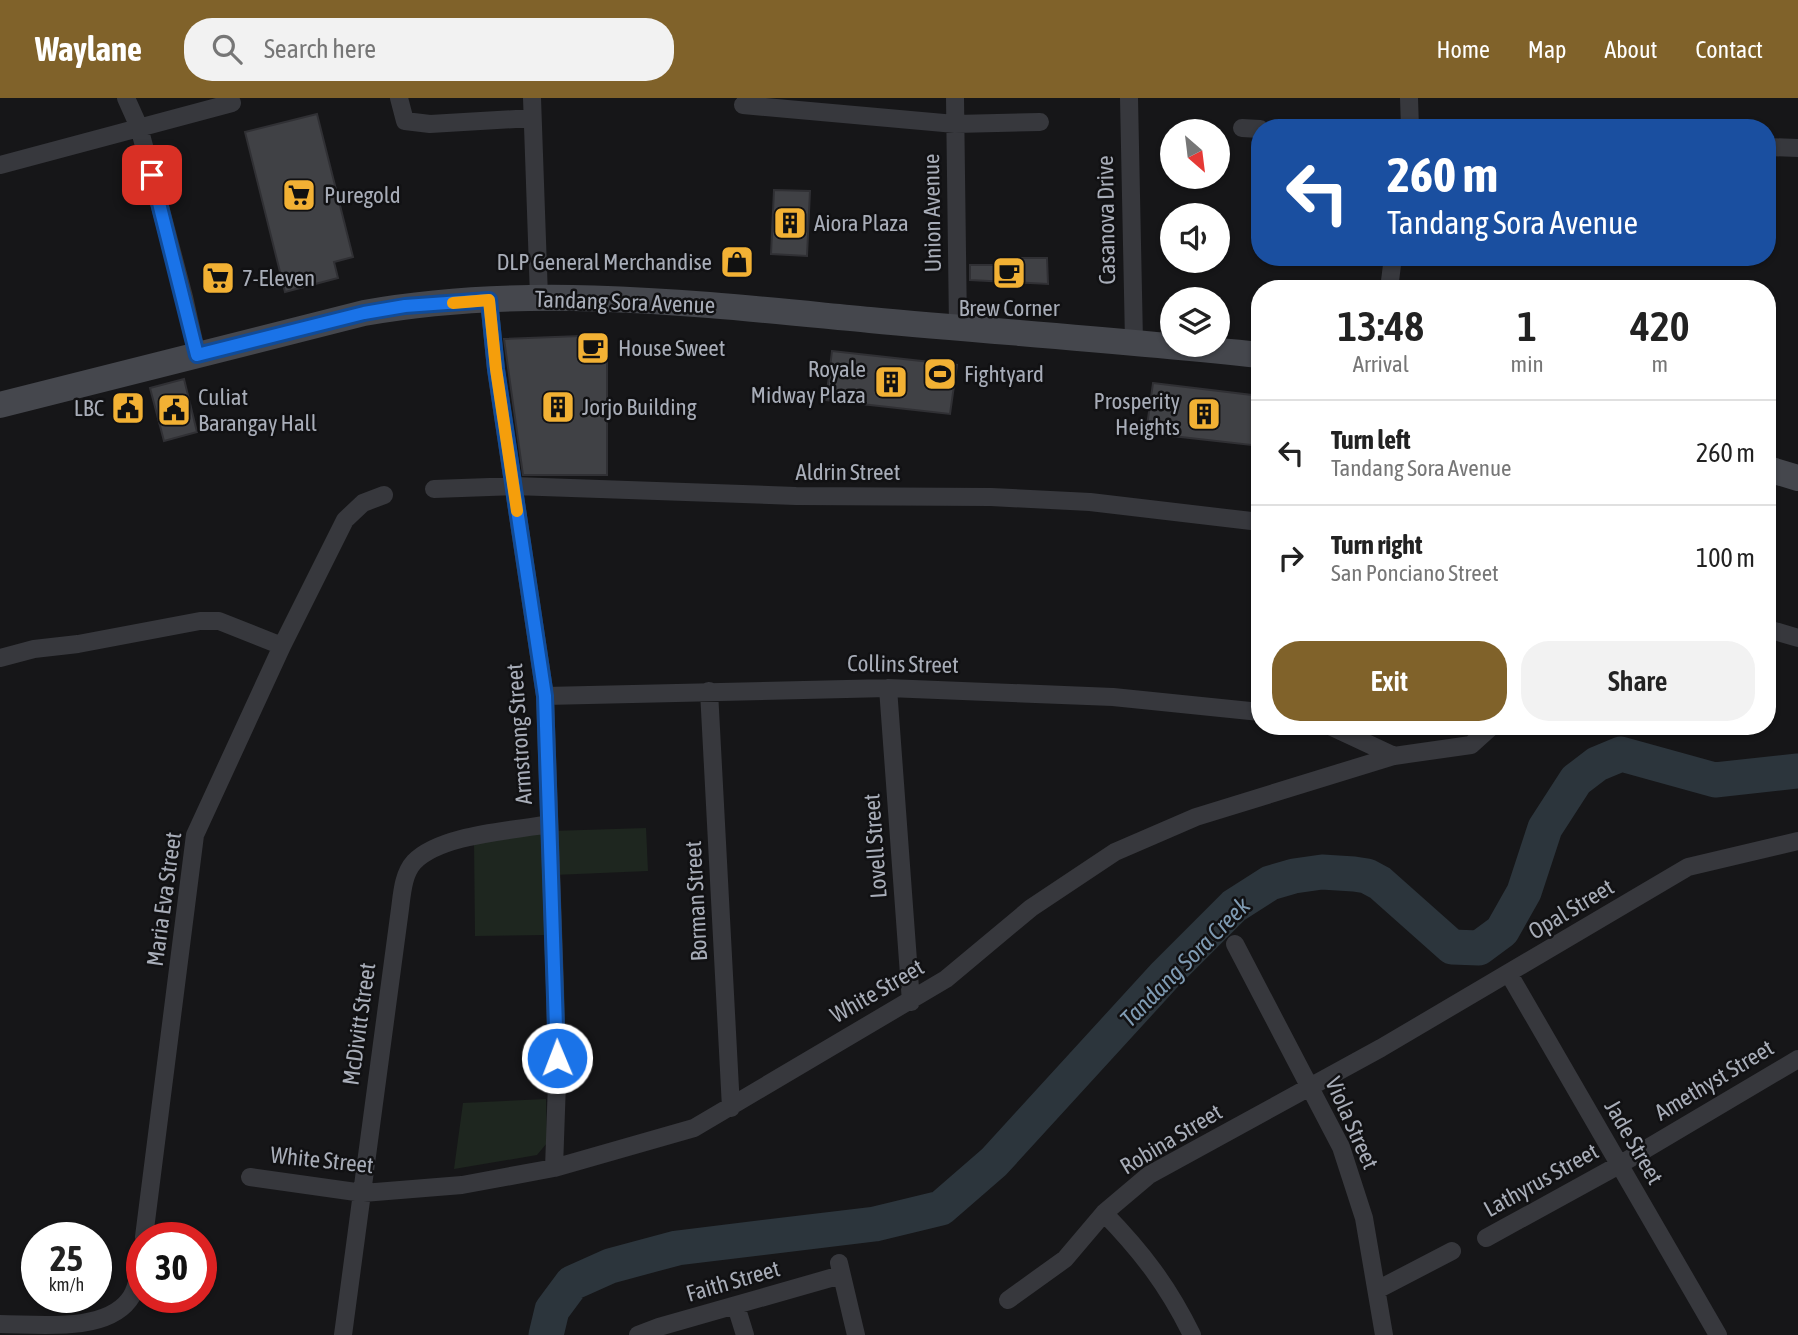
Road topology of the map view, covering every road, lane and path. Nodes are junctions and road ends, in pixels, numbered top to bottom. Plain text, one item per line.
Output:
1 (126, 98) edge
2 (399, 98) edge
3 (532, 98) edge
4 (955, 98) edge
5 (1129, 98) edge
6 (1409, 98) edge
7 (232, 103) dead end
8 (743, 105) dead end
9 (532, 118) junction
10 (1410, 119) edge
11 (1040, 122) dead end
12 (956, 124) junction
13 (139, 127) junction
14 (1242, 128) dead end
15 (1251, 128) edge
16 (1776, 147) edge
17 (1798, 148) edge
18 (0, 165) edge
19 (538, 297) junction
20 (489, 300) junction
21 (958, 328) junction
22 (1133, 341) junction
23 (1251, 354) edge
24 (197, 355) junction
25 (0, 405) edge
26 (1776, 471) edge
27 (1798, 478) edge
28 (514, 486) junction
29 (434, 489) dead end
30 (384, 495) dead end
31 (1251, 521) edge
32 (1776, 631) edge
33 (1798, 638) edge
34 (282, 646) junction
35 (0, 659) edge
36 (888, 688) junction
37 (709, 691) junction
38 (545, 696) junction
39 (1251, 711) edge
40 (1349, 735) edge
41 (1482, 735) edge
42 (1394, 756) junction
43 (549, 824) junction
44 (1798, 841) edge
45 (1235, 944) dead end
46 (1509, 974) junction
47 (911, 1002) junction
48 (1381, 1048) joint
49 (1798, 1059) edge
50 (1310, 1088) junction
51 (731, 1108) junction
52 (1619, 1165) junction
53 (554, 1168) junction
54 (250, 1177) dead end
55 (363, 1193) junction
56 (1104, 1213) junction
57 (146, 1222) edge
58 (1486, 1238) dead end
59 (1452, 1251) dead end
60 (1377, 1290) junction
61 (1008, 1300) dead end
62 (126, 1302) edge
63 (736, 1306) junction
64 (0, 1325) edge
65 (343, 1335) edge
66 (638, 1335) edge
67 (745, 1335) edge
68 (856, 1335) edge
69 (1192, 1335) edge
70 (1384, 1335) edge
71 (1718, 1335) edge

1 - 13 street
2 - 9 street
3 - 9 street
4 - 12 street, Union Avenue
5 - 22 street, Casanova Drive
6 - 10 street
7 - 13 street
8 - 12 street
9 - 19 street
11 - 12 street
12 - 21 street, Union Avenue
13 - 18 street
13 - 24 street
14 - 15 street
16 - 17 street
19 - 20 main road, Tandang Sora Avenue
19 - 21 main road, Tandang Sora Avenue
20 - 24 main road, Tandang Sora Avenue
20 - 28 street, Armstrong Street
21 - 22 main road, Tandang Sora Avenue
22 - 23 main road, Tandang Sora Avenue
24 - 25 main road, Tandang Sora Avenue
26 - 27 main road
28 - 29 street, Aldrin Street
28 - 31 street, Aldrin Street
28 - 38 street, Armstrong Street
30 - 34 street, Maria Eva Street
32 - 33 street
34 - 35 street
34 - 57 street, Maria Eva Street
36 - 37 street, Collins Street
36 - 39 street, Collins Street
36 - 47 street, Lovell Street
37 - 38 street, Collins Street
37 - 51 street, Borman Street
38 - 43 street, Armstrong Street
40 - 42 street
41 - 42 street, White Street
42 - 47 street, White Street
43 - 53 street, Armstrong Street
43 - 55 street, McDivitt Street
44 - 46 street, Opal Street
45 - 50 street, Viola Street
46 - 48 street, Opal Street
46 - 52 street, Jade Street
47 - 51 street, White Street
48 - 50 street, Robina Street
49 - 52 street, Amethyst Street
50 - 56 street, Robina Street
50 - 60 street, Viola Street
51 - 53 street, White Street
52 - 58 street, Lathyrus Street
52 - 71 street, Jade Street
53 - 55 street, White Street
54 - 55 street, White Street
55 - 65 street, McDivitt Street
56 - 61 street, Robina Street
56 - 69 street
59 - 60 street
60 - 70 street, Viola Street
62 - 64 street
63 - 66 street, Faith Street
63 - 67 street
63 - 68 street, Faith Street

